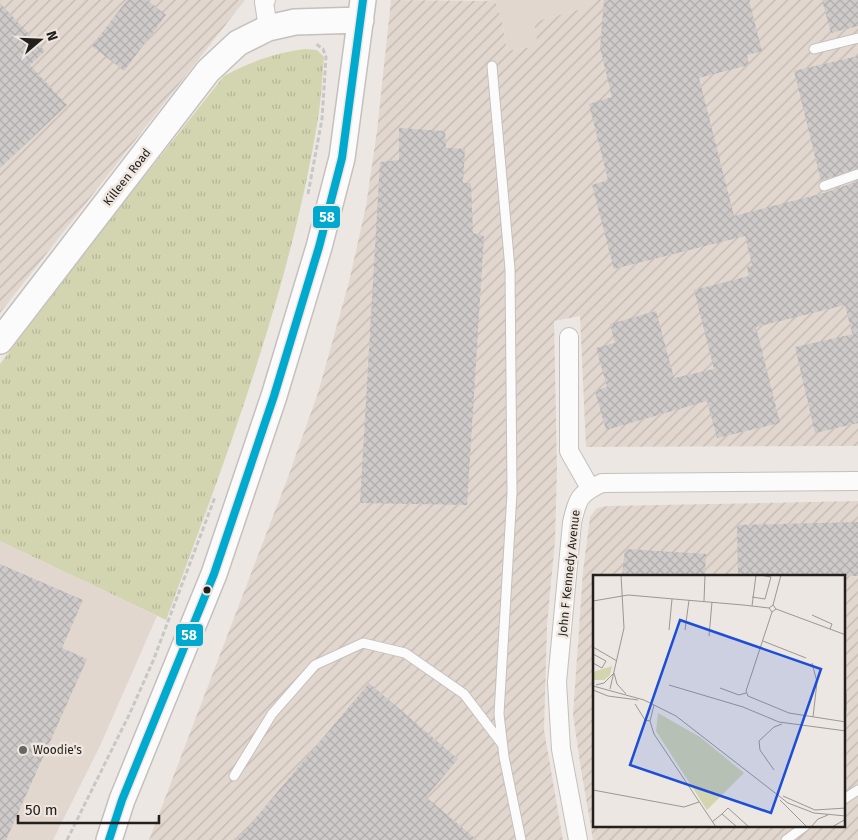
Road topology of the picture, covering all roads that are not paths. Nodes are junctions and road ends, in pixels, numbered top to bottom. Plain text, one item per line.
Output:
1 (266, 0) edge
2 (362, 10) edge
3 (268, 28) junction
4 (858, 38) edge
5 (814, 49) dead end
6 (492, 66) dead end
7 (858, 174) edge
8 (824, 186) dead end
9 (569, 337) dead end
10 (0, 341) edge
11 (858, 481) edge
12 (590, 488) junction
13 (502, 744) junction
14 (234, 776) dead end
15 (858, 790) edge
16 (846, 799) edge
17 (122, 800) junction
18 (802, 828) edge
19 (99, 840) edge
20 (108, 840) edge
21 (116, 840) edge
22 (521, 840) edge
23 (578, 840) edge
24 (786, 840) edge

1 - 3 street
2 - 3 main road, Killeen Road
2 - 17 main road
3 - 10 main road, Killeen Road
4 - 5 lane
6 - 13 lane
7 - 8 lane
9 - 12 street
11 - 12 street
12 - 23 street, John F Kennedy Avenue
13 - 14 lane
13 - 22 lane
15 - 16 lane
17 - 19 main road
17 - 20 main road
17 - 21 main road
18 - 24 lane

